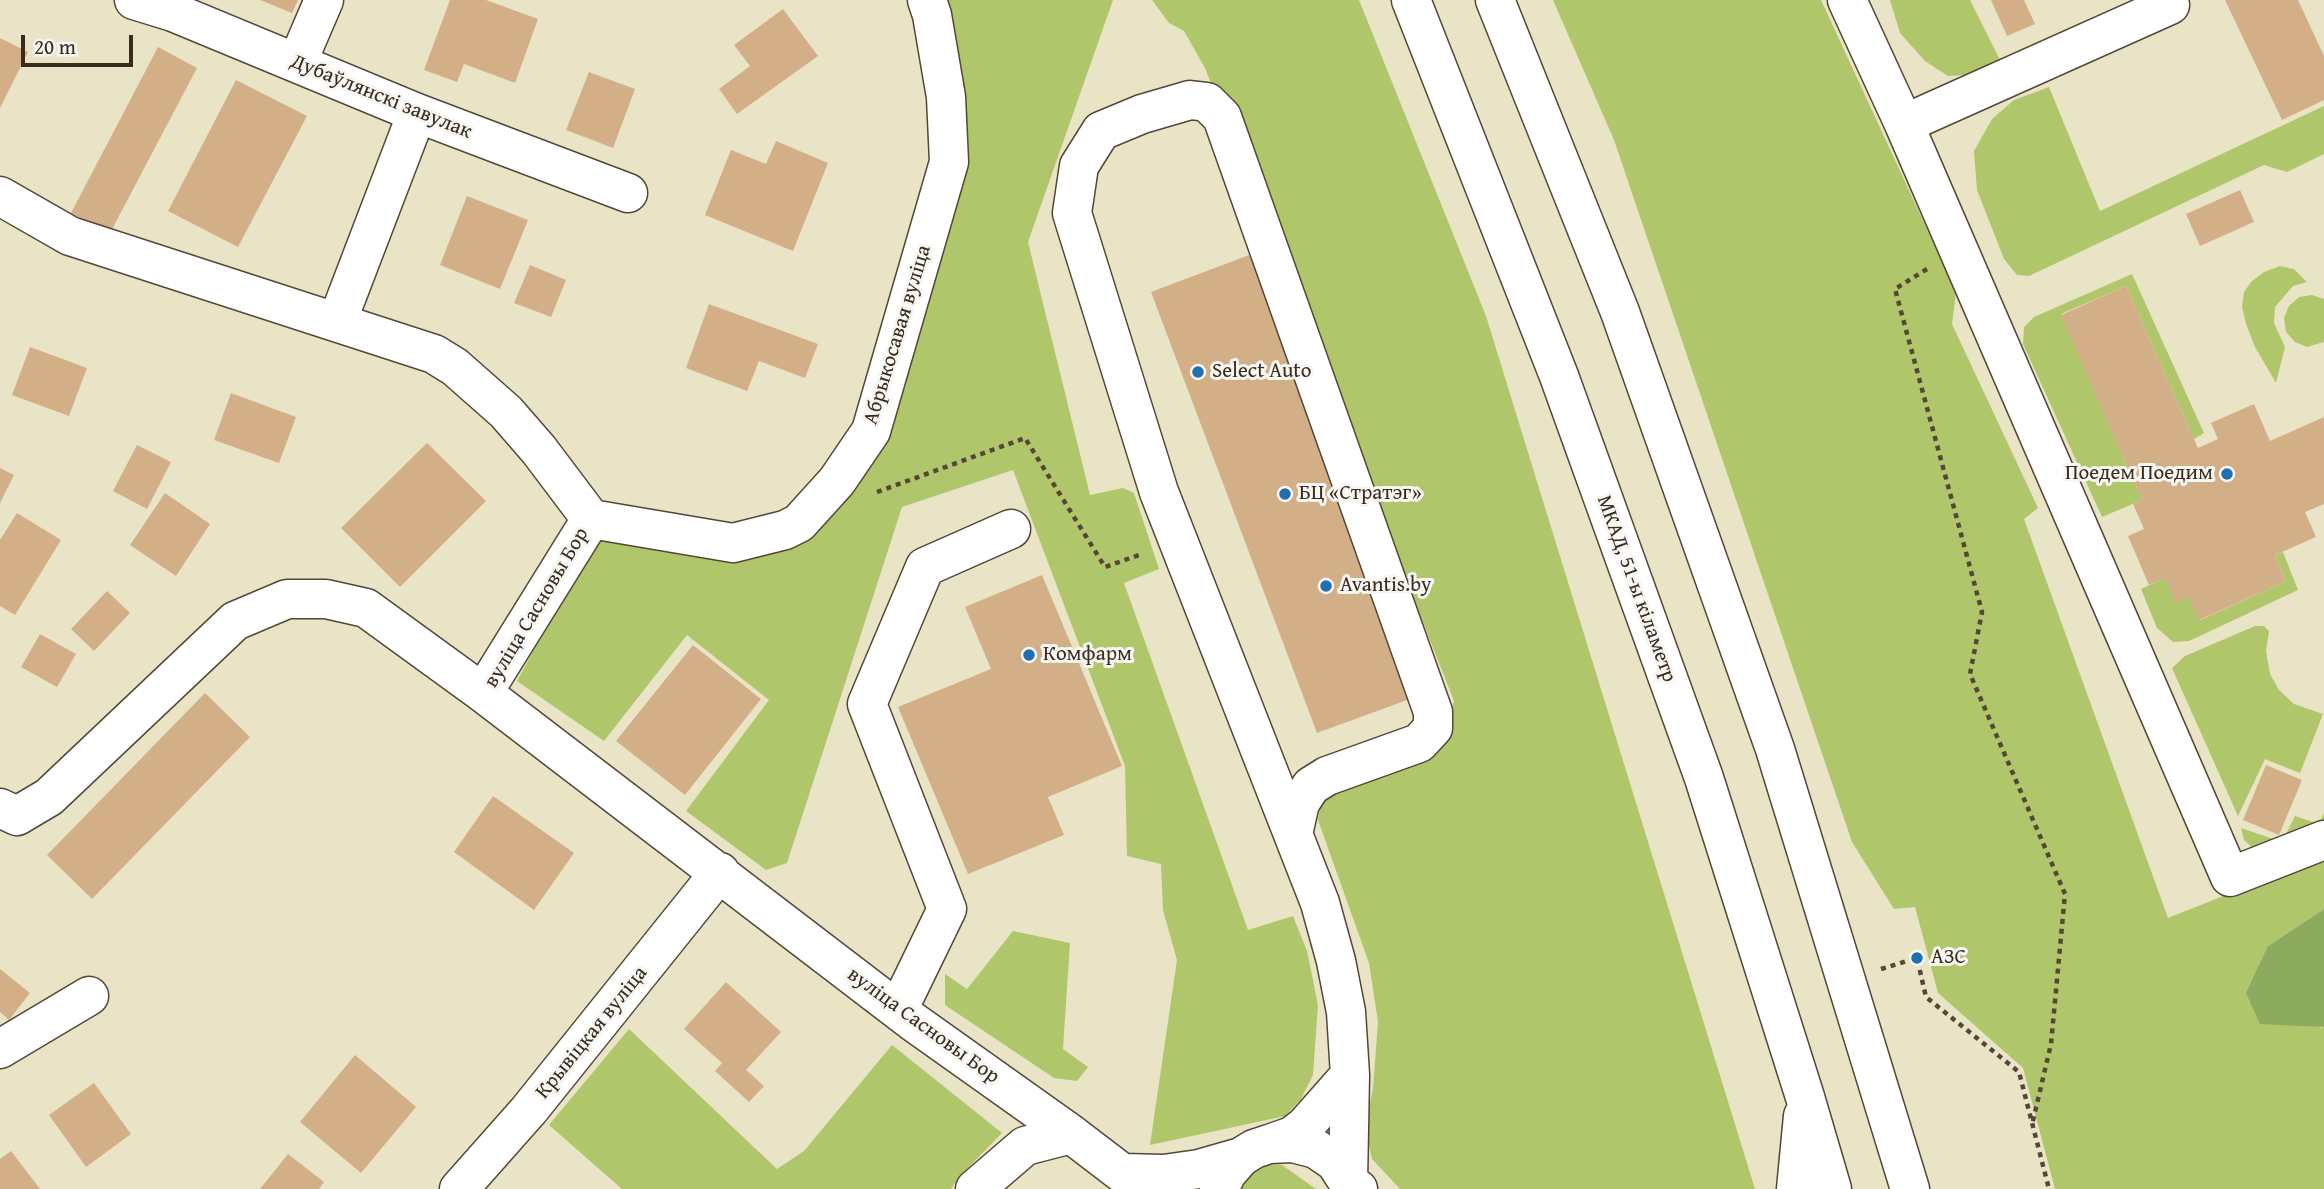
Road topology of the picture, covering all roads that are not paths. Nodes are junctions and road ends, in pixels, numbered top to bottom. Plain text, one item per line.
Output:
1 (134, 0) edge
2 (324, 0) edge
3 (927, 0) edge
4 (1411, 0) edge
5 (1495, 0) edge
6 (1847, 0) edge
7 (2170, 5) dead end
8 (298, 63) junction
9 (417, 113) junction
10 (1904, 124) junction
11 (628, 193) dead end
12 (0, 196) edge
13 (337, 322) junction
14 (591, 519) junction
15 (1011, 529) dead end
16 (483, 693) junction
17 (0, 808) edge
18 (1293, 834) junction
19 (2324, 840) edge
20 (720, 872) junction
21 (89, 996) dead end
22 (898, 1010) junction
23 (0, 1049) edge
24 (1350, 1075) junction
25 (1805, 1097) junction
26 (1071, 1134) junction
27 (1255, 1151) junction
28 (1133, 1181) edge
29 (1352, 1186) edge
30 (459, 1189) edge
31 (975, 1189) edge
32 (1219, 1189) edge
33 (1796, 1189) edge
34 (1832, 1189) edge
35 (1910, 1189) edge

1 - 8 main road, Дубаўлянскі завулак
2 - 8 main road
3 - 14 main road, Абрыкосавая вуліца
4 - 25 main road, МКАД, 51-ы кіламетр
5 - 35 main road
6 - 10 main road
7 - 10 main road
8 - 9 main road, Дубаўлянскі завулак
9 - 11 main road, Дубаўлянскі завулак
9 - 13 main road
10 - 19 main road
12 - 13 main road, вуліца Сасновы Бор
13 - 14 main road, вуліца Сасновы Бор
14 - 16 main road, вуліца Сасновы Бор
15 - 22 main road
16 - 17 main road
16 - 20 main road, вуліца Сасновы Бор
18 - 18 main road
18 - 24 main road
20 - 22 main road, вуліца Сасновы Бор
20 - 30 main road, Крывіцкая вуліца
21 - 23 main road
22 - 26 main road, вуліца Сасновы Бор
24 - 27 main road
24 - 29 main road
25 - 33 main road
25 - 34 main road, МКАД, 51-ы кіламетр
26 - 28 main road, вуліца Сасновы Бор
26 - 31 main road
27 - 28 main road
27 - 29 main road
27 - 32 main road

